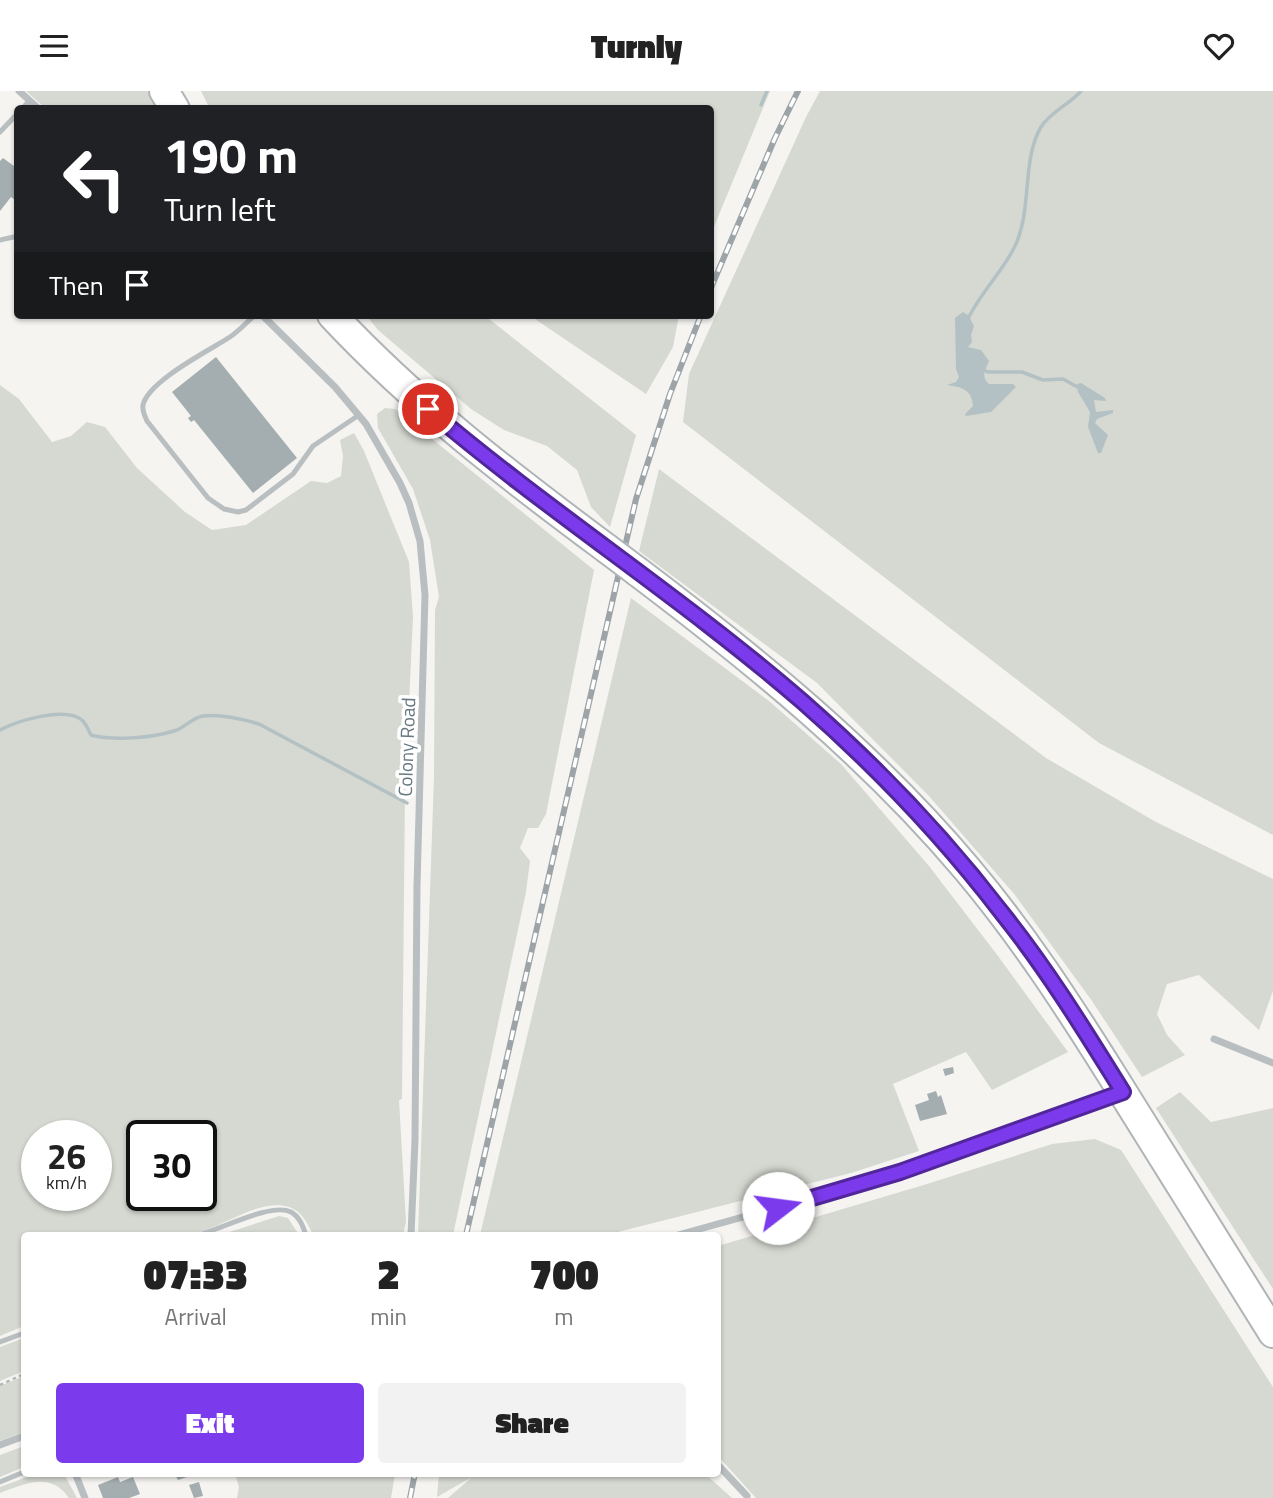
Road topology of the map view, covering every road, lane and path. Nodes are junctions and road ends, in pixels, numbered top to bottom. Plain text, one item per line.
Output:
1 (19, 91) edge
2 (30, 100) junction
3 (26, 105) edge
4 (35, 105) edge
5 (14, 117) edge
6 (0, 132) edge
7 (250, 319) edge
8 (266, 319) edge
9 (336, 319) edge
10 (359, 415) junction
11 (1214, 1039) dead end
12 (1273, 1063) edge
13 (1123, 1092) junction
14 (207, 1232) edge
15 (305, 1232) edge
16 (411, 1232) edge
17 (689, 1232) edge
18 (1273, 1333) edge
19 (21, 1334) edge
20 (0, 1342) edge
21 (21, 1375) edge
22 (0, 1384) edge
23 (21, 1437) edge
24 (0, 1445) edge
25 (721, 1468) edge
26 (21, 1473) edge
27 (77, 1477) edge
28 (0, 1482) edge
29 (747, 1496) edge
30 (85, 1498) edge

1 - 2 street
2 - 3 lane
2 - 4 street
5 - 6 lane
7 - 10 lane
8 - 10 street, Colony Road
9 - 13 highway, bridge
10 - 16 street, Colony Road
11 - 12 street
13 - 17 street
13 - 18 highway
14 - 15 lane
19 - 20 lane
21 - 22 path
23 - 24 street
25 - 29 street
26 - 28 lane
27 - 30 street

